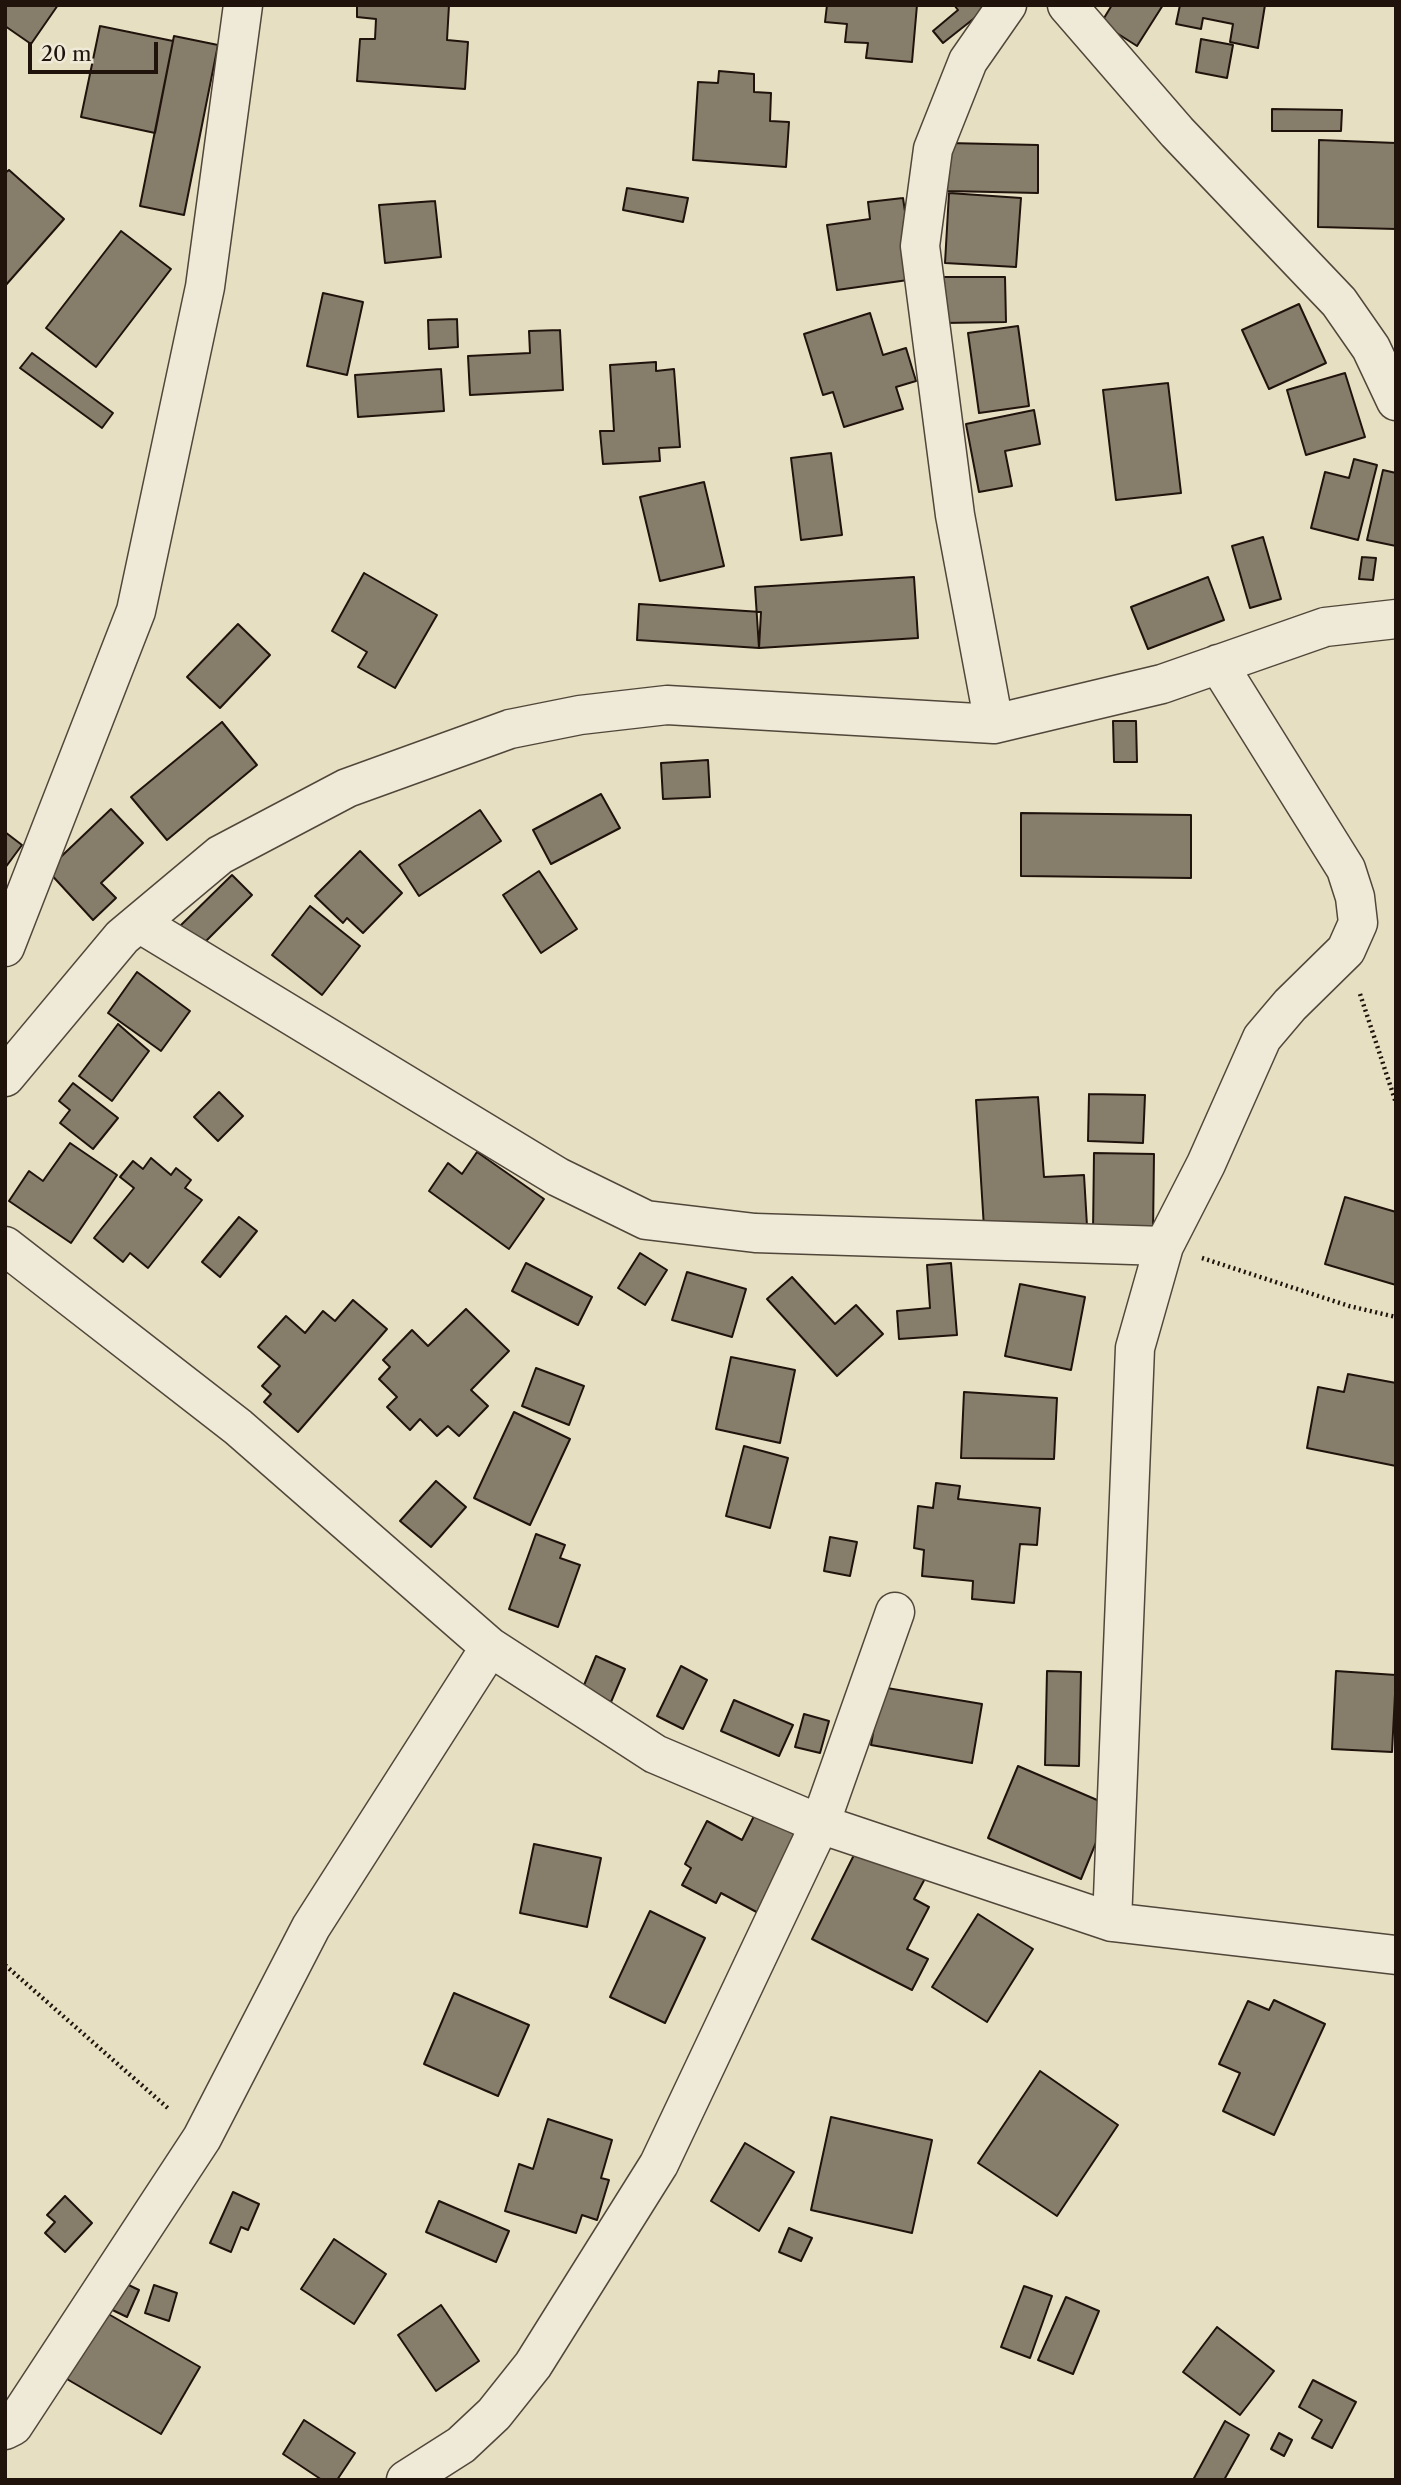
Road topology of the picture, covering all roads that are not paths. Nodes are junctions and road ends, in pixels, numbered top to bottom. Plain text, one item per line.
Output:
1 (243, 5) edge
2 (1007, 5) edge
3 (1067, 5) edge
4 (1396, 401) edge
5 (1396, 619) edge
6 (1218, 664) junction
7 (994, 724) junction
8 (139, 923) junction
9 (5, 947) edge
10 (5, 1077) edge
11 (5, 1245) edge
12 (1164, 1246) junction
13 (895, 1612) dead end
14 (490, 1647) junction
15 (820, 1824) junction
16 (1112, 1922) junction
17 (1396, 1955) edge
18 (5, 2430) edge
19 (406, 2480) edge

1 - 9 street
2 - 7 street
3 - 4 street
5 - 6 street
6 - 7 street
6 - 12 street
7 - 8 street
8 - 10 street
8 - 12 street
11 - 14 street
12 - 16 street
13 - 15 street
14 - 15 street
14 - 18 street
15 - 16 street
15 - 19 street
16 - 17 street

